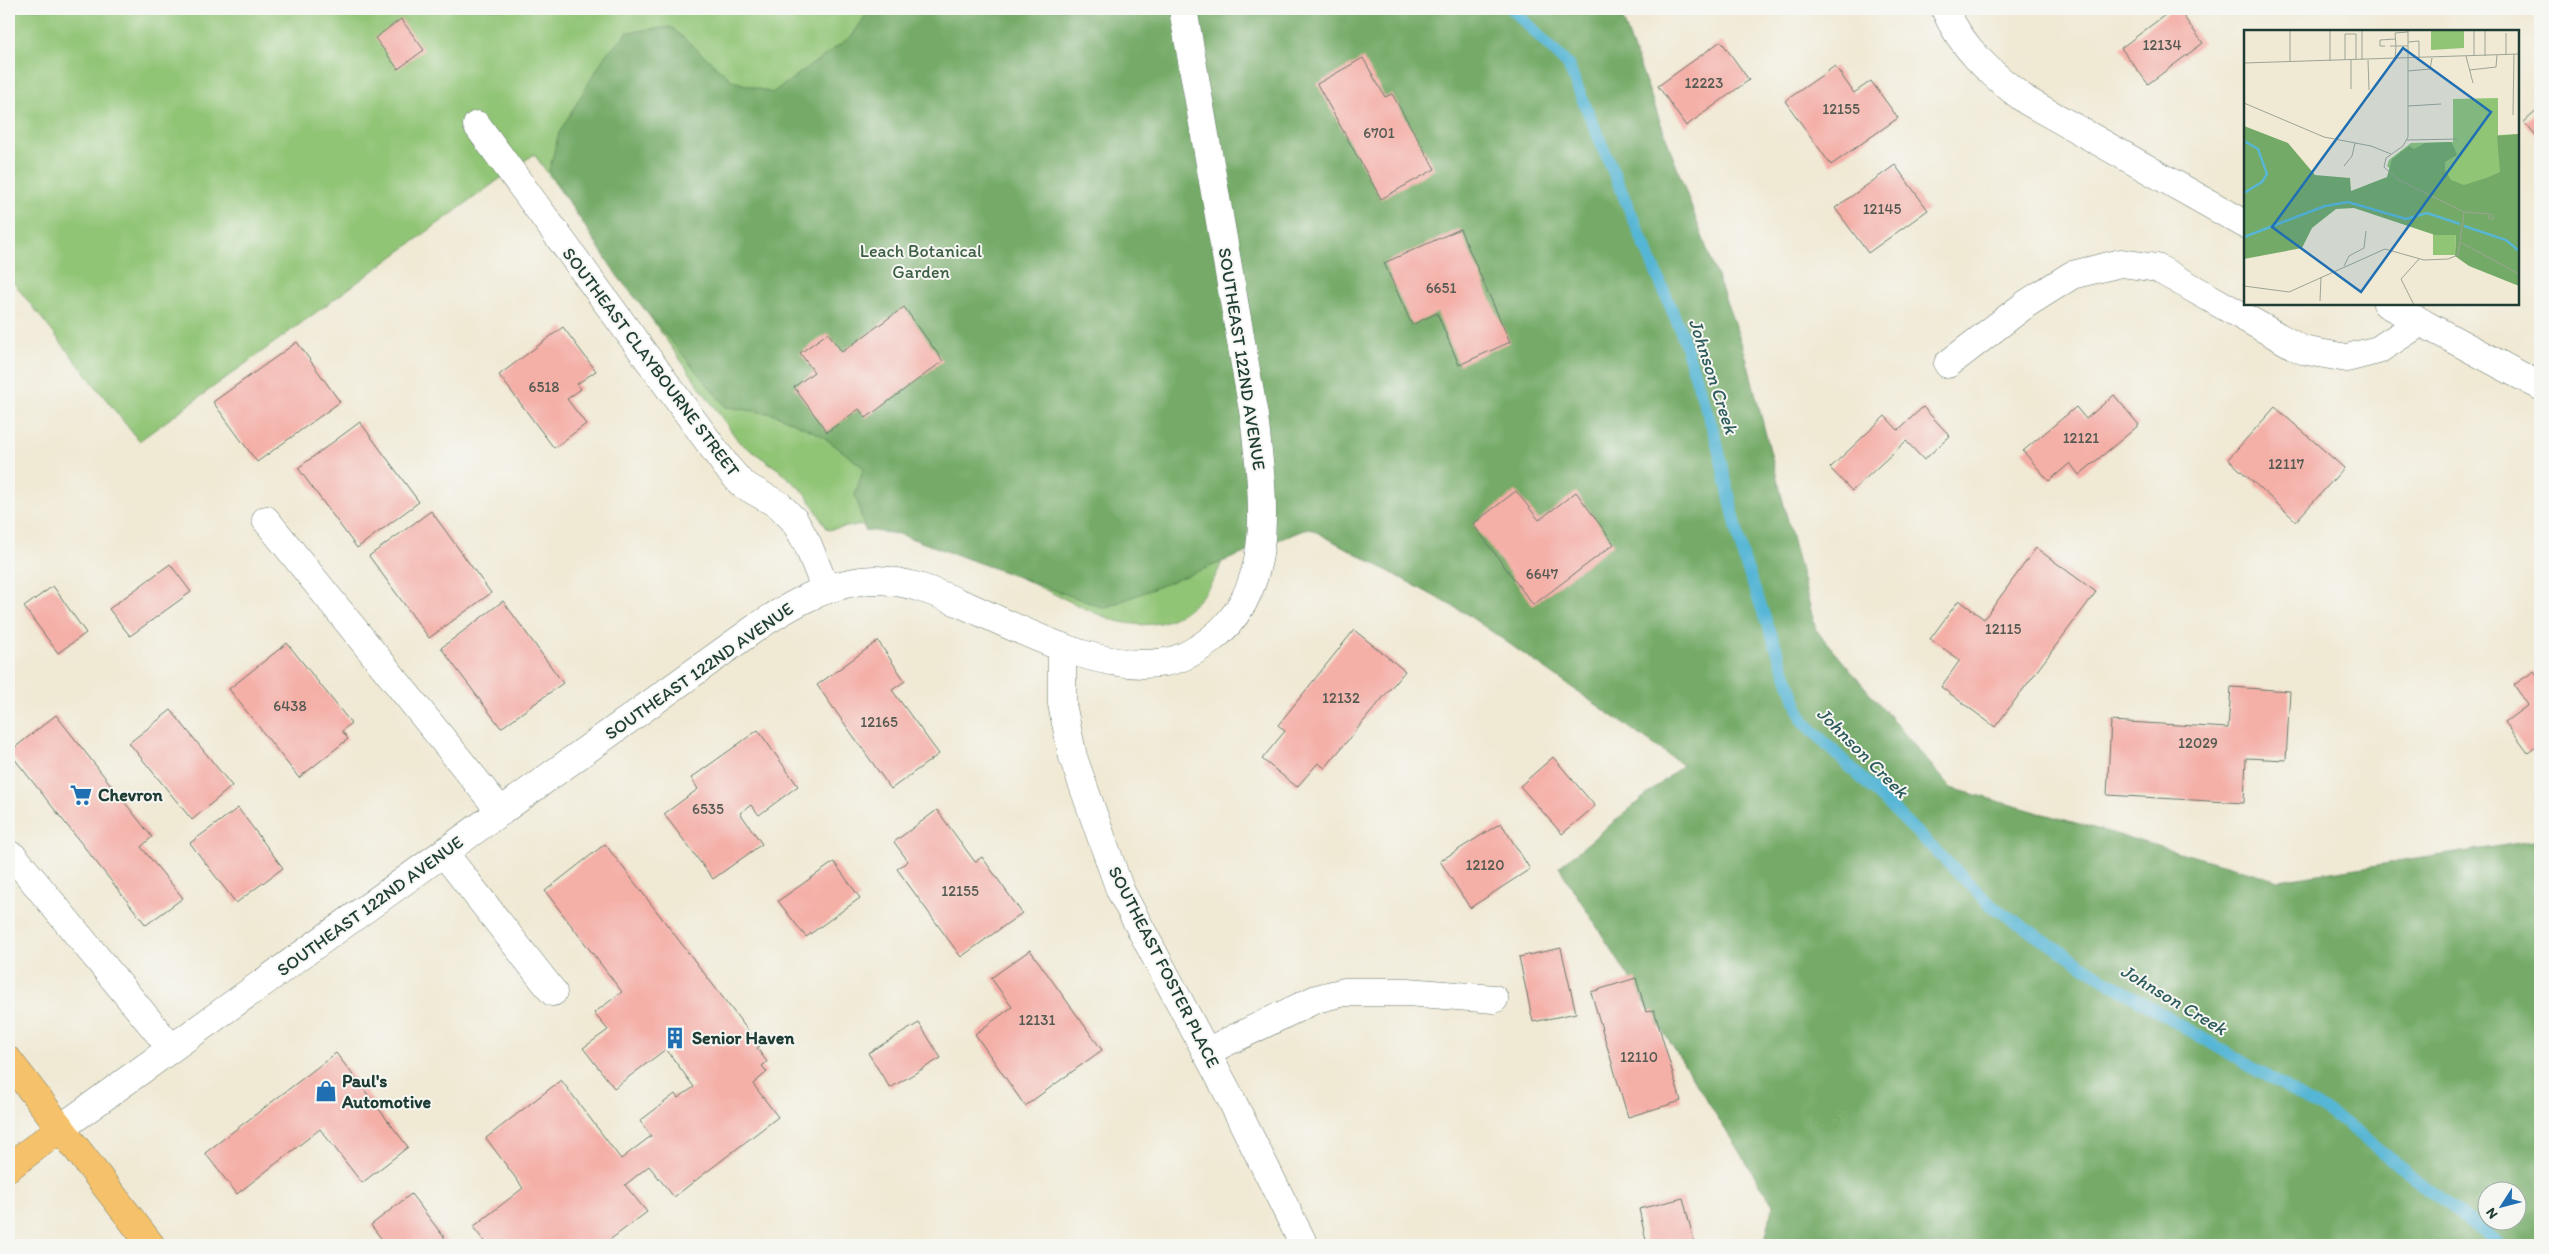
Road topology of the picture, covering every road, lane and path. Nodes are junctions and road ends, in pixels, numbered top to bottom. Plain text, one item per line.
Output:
1 (1182, 9) edge
2 (1945, 9) edge
3 (477, 125) dead end
4 (2244, 223) edge
5 (2389, 305) edge
6 (2421, 322) junction
7 (1948, 364) dead end
8 (2540, 386) edge
9 (266, 520) dead end
10 (826, 590) junction
11 (1062, 647) junction
12 (501, 812) junction
13 (444, 852) junction
14 (9, 855) edge
15 (552, 992) dead end
16 (1494, 999) dead end
17 (171, 1048) junction
18 (1206, 1052) junction
19 (9, 1061) edge
20 (61, 1128) junction
21 (9, 1167) edge
22 (151, 1245) edge
23 (1304, 1245) edge

1 - 11 street, SOUTHEAST 122ND AVENUE
2 - 4 street
3 - 10 street, SOUTHEAST CLAYBOURNE STREET
5 - 6 street
6 - 7 street
6 - 8 street
9 - 12 street
10 - 11 street, SOUTHEAST 122ND AVENUE
10 - 12 street, SOUTHEAST 122ND AVENUE
11 - 18 street, SOUTHEAST FOSTER PLACE
12 - 13 street, SOUTHEAST 122ND AVENUE
13 - 15 street
13 - 17 street, SOUTHEAST 122ND AVENUE
14 - 17 street
16 - 18 street
17 - 20 street, SOUTHEAST 122ND AVENUE
18 - 23 street, SOUTHEAST FOSTER PLACE
19 - 20 main road
20 - 21 main road, SOUTHEAST 122ND AVENUE
20 - 22 main road

